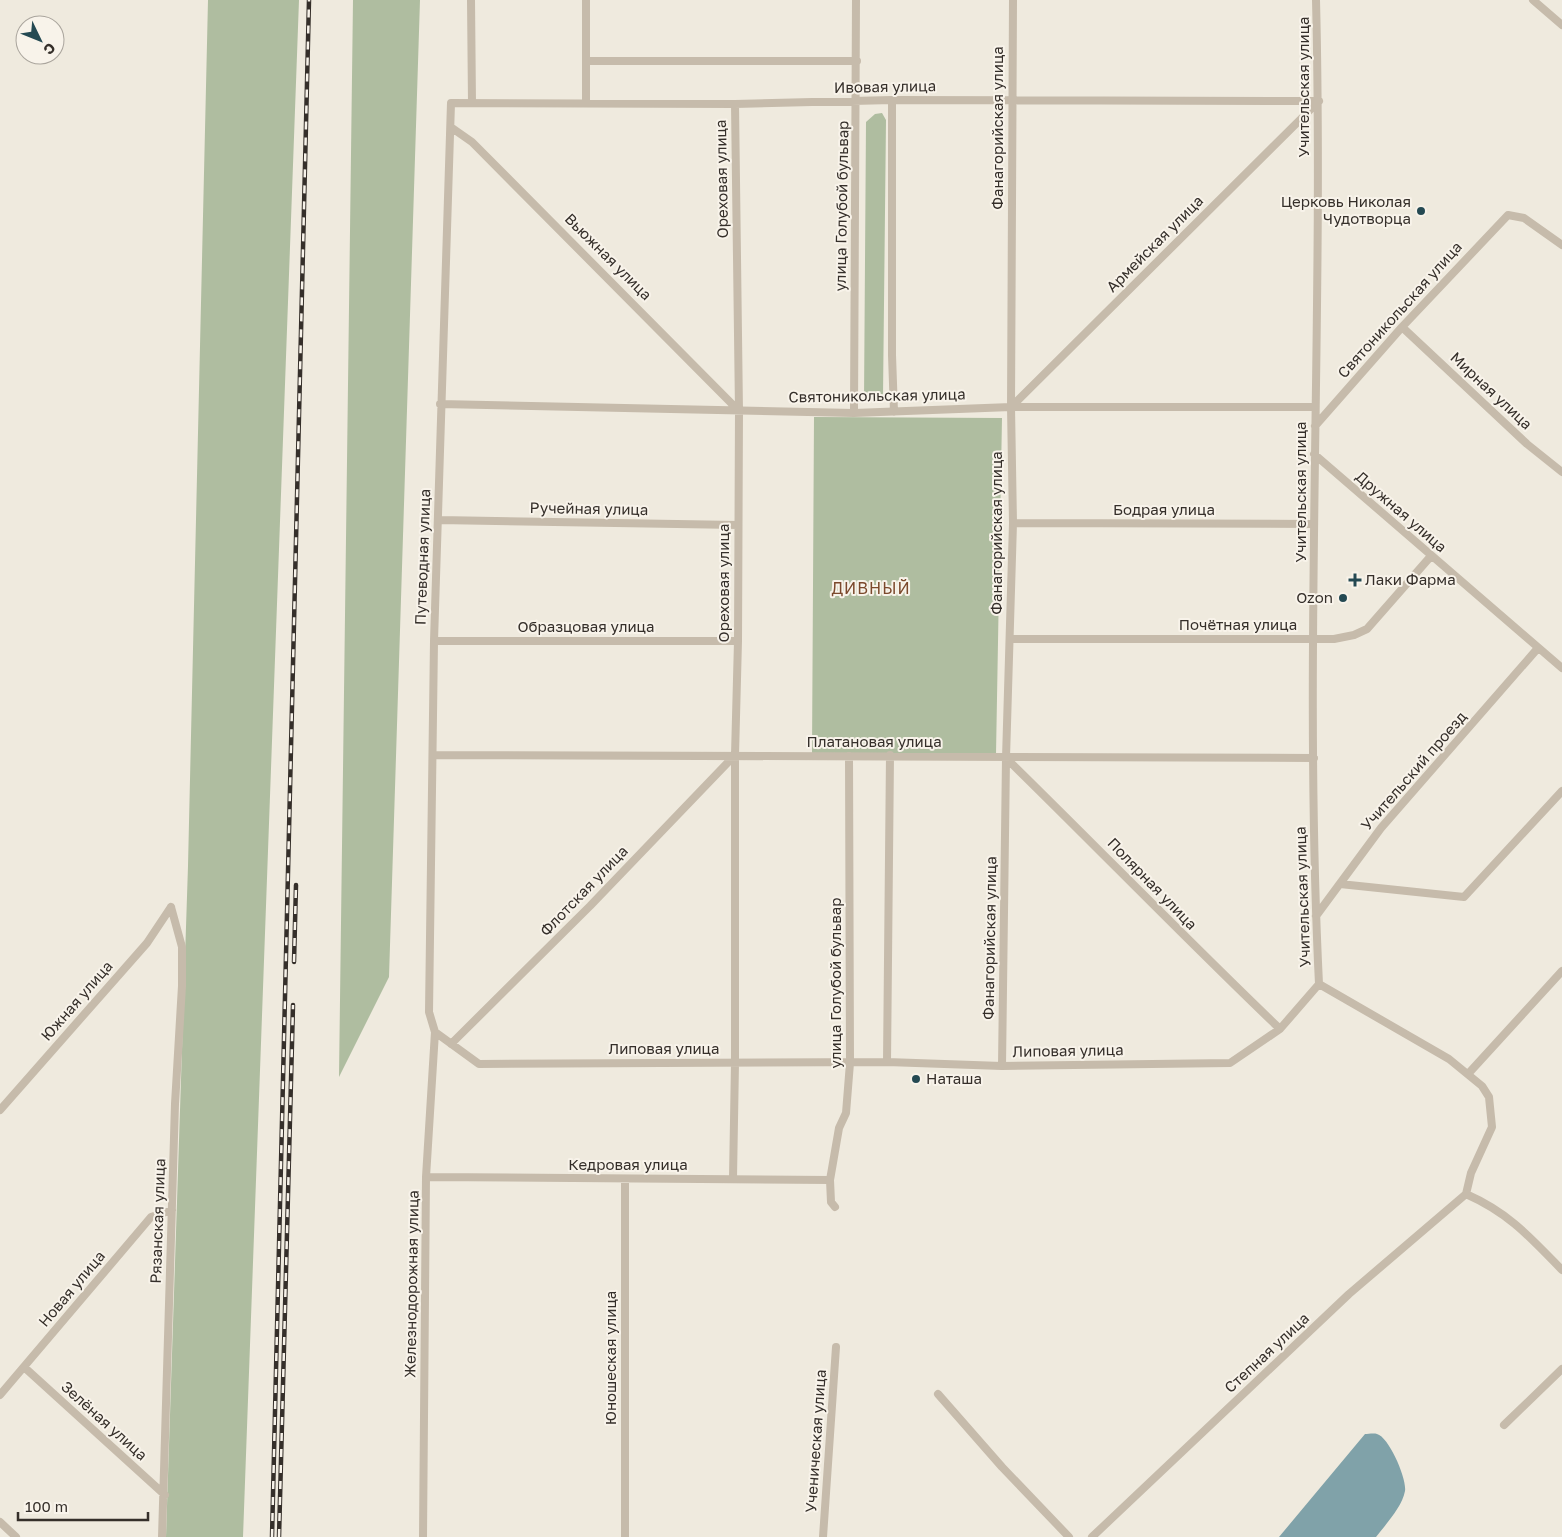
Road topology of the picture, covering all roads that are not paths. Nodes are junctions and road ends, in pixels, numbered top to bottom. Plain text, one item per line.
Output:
1 (471, 0) edge
2 (586, 0) edge
3 (856, 0) edge
4 (1013, 0) edge
5 (1316, 0) edge
6 (1533, 0) edge
7 (1562, 25) edge
8 (586, 61) junction
9 (857, 61) junction
10 (892, 100) junction
11 (1011, 100) junction
12 (857, 101) junction
13 (1319, 101) junction
14 (586, 102) junction
15 (451, 103) joint
16 (472, 103) junction
17 (735, 104) junction
18 (452, 128) junction
19 (1562, 245) edge
20 (1402, 327) junction
21 (440, 404) junction
22 (1011, 407) junction
23 (1315, 407) junction
24 (740, 411) junction
25 (894, 412) junction
26 (854, 413) junction
27 (1315, 426) junction
28 (1314, 454) junction
29 (1562, 472) edge
30 (439, 520) junction
31 (1013, 523) junction
32 (1314, 524) junction
33 (738, 525) junction
34 (1431, 556) junction
35 (1314, 638) junction
36 (1010, 639) junction
37 (434, 641) junction
38 (738, 641) junction
39 (1538, 648) junction
40 (1562, 668) edge
41 (734, 755) junction
42 (890, 755) junction
43 (434, 756) junction
44 (849, 756) junction
45 (1006, 758) junction
46 (1314, 758) junction
47 (1562, 791) edge
48 (1340, 884) junction
49 (171, 907) joint
50 (1316, 916) junction
51 (1562, 971) edge
52 (1319, 984) junction
53 (1280, 1029) junction
54 (435, 1032) junction
55 (451, 1044) junction
56 (888, 1062) junction
57 (735, 1063) junction
58 (850, 1063) junction
59 (1002, 1066) junction
60 (1468, 1074) junction
61 (0, 1110) edge
62 (426, 1177) junction
63 (733, 1178) junction
64 (625, 1180) junction
65 (830, 1180) junction
66 (1466, 1194) junction
67 (835, 1207) dead end
68 (172, 1210) junction
69 (1562, 1270) edge
70 (836, 1347) dead end
71 (24, 1367) junction
72 (1562, 1369) edge
73 (938, 1394) dead end
74 (0, 1395) edge
75 (1504, 1425) dead end
76 (165, 1495) junction
77 (0, 1522) edge
78 (16, 1537) edge
79 (162, 1537) edge
80 (423, 1537) edge
81 (625, 1537) edge
82 (823, 1537) edge
83 (1069, 1537) edge
84 (1092, 1537) edge

1 - 16 street
2 - 8 street
3 - 9 street, улица Голубой бульвар
4 - 11 street, Фанагорийская улица
5 - 13 street, Учительская улица
6 - 7 street
8 - 9 street, Ивовая улица
8 - 14 street
9 - 12 street, улица Голубой бульвар
10 - 11 street, Ивовая улица
10 - 12 street, Ивовая улица
10 - 25 street
11 - 13 street, Ивовая улица
11 - 22 street, Фанагорийская улица
12 - 17 street, Ивовая улица
12 - 26 street, улица Голубой бульвар
13 - 22 street, Армейская улица
13 - 23 street, Учительская улица
14 - 16 street, Ивовая улица
14 - 17 street, Ивовая улица
15 - 16 street, Ивовая улица
15 - 18 street, Путеводная улица
17 - 24 street, Ореховая улица
18 - 21 street, Путеводная улица
18 - 24 street, Вьюжная улица
19 - 20 street, Святоникольская улица
20 - 27 street, Святоникольская улица
20 - 29 street, Мирная улица
21 - 24 street, Святоникольская улица
21 - 30 street, Путеводная улица
22 - 23 street, Святоникольская улица
22 - 25 street, Святоникольская улица
22 - 31 street, Фанагорийская улица
23 - 27 street, Учительская улица
24 - 26 street, Святоникольская улица
24 - 33 street, Ореховая улица
25 - 26 street, Святоникольская улица
27 - 28 street, Учительская улица
28 - 32 street, Учительская улица
28 - 34 street, Дружная улица
30 - 33 street, Ручейная улица
30 - 37 street, Путеводная улица
31 - 32 street, Бодрая улица
31 - 36 street, Фанагорийская улица
32 - 35 street, Учительская улица
33 - 38 street, Ореховая улица
34 - 35 street, Почётная улица
34 - 39 street, Дружная улица
35 - 36 street, Почётная улица
35 - 46 street, Учительская улица
36 - 45 street, Фанагорийская улица
37 - 38 street, Образцовая улица
37 - 43 street, Путеводная улица
38 - 41 street, Ореховая улица
39 - 40 street, Дружная улица
39 - 48 street, Учительский проезд
41 - 43 street, Платановая улица
41 - 44 street, Платановая улица
41 - 55 street, Флотская улица
41 - 57 street, Ореховая улица
42 - 44 street, Платановая улица
42 - 45 street, Платановая улица
42 - 56 street
43 - 54 street, Путеводная улица
44 - 58 street, улица Голубой бульвар
45 - 46 street, Платановая улица
45 - 53 street, Полярная улица
45 - 59 street, Фанагорийская улица
46 - 50 street, Учительская улица
47 - 48 street
48 - 50 street, Учительский проезд
49 - 61 street, Южная улица
49 - 68 street, Рязанская улица
50 - 52 street, Учительская улица
51 - 60 street
52 - 53 street, Липовая улица
52 - 60 street
53 - 59 street, Липовая улица
54 - 55 street
54 - 62 street, Железнодорожная улица
55 - 57 street, Липовая улица
56 - 58 street, Липовая улица
56 - 59 street, Липовая улица
57 - 58 street, Липовая улица
57 - 63 street, Ореховая улица
58 - 65 street, улица Голубой бульвар
60 - 66 street
62 - 64 street, Кедровая улица
62 - 80 street, Железнодорожная улица
63 - 64 street, Кедровая улица
63 - 65 street, Кедровая улица
64 - 81 street, Юношеская улица
65 - 67 street, улица Голубой бульвар
66 - 69 street
66 - 84 street, Степная улица
68 - 71 street, Новая улица
68 - 76 street, Рязанская улица
70 - 82 street, Ученическая улица
71 - 74 street, Новая улица
71 - 76 street, Зелёная улица
72 - 75 street
73 - 83 street
76 - 79 street, Рязанская улица
77 - 78 street

